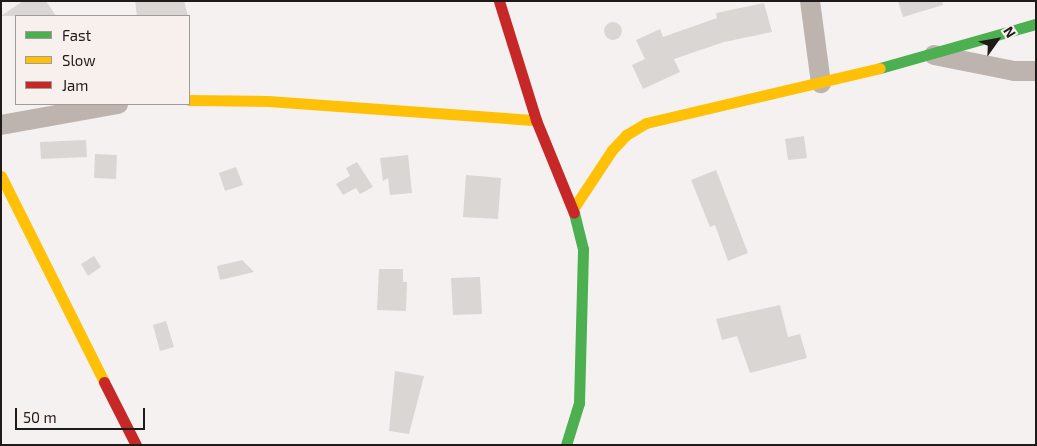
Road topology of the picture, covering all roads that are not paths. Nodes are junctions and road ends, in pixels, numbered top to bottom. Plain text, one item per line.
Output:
1 (499, 1) edge
2 (810, 1) edge
3 (1036, 24) edge
4 (934, 54) junction
5 (1036, 71) edge
6 (821, 83) junction
7 (190, 100) edge
8 (112, 105) edge
9 (536, 120) junction
10 (1, 125) edge
11 (1, 176) edge
12 (573, 209) junction
13 (136, 445) edge
14 (566, 445) edge

1 - 9 street
2 - 6 street
3 - 4 street
4 - 5 street
4 - 6 street
6 - 12 street
7 - 9 street
8 - 10 street
9 - 12 street
11 - 13 street
12 - 14 street

